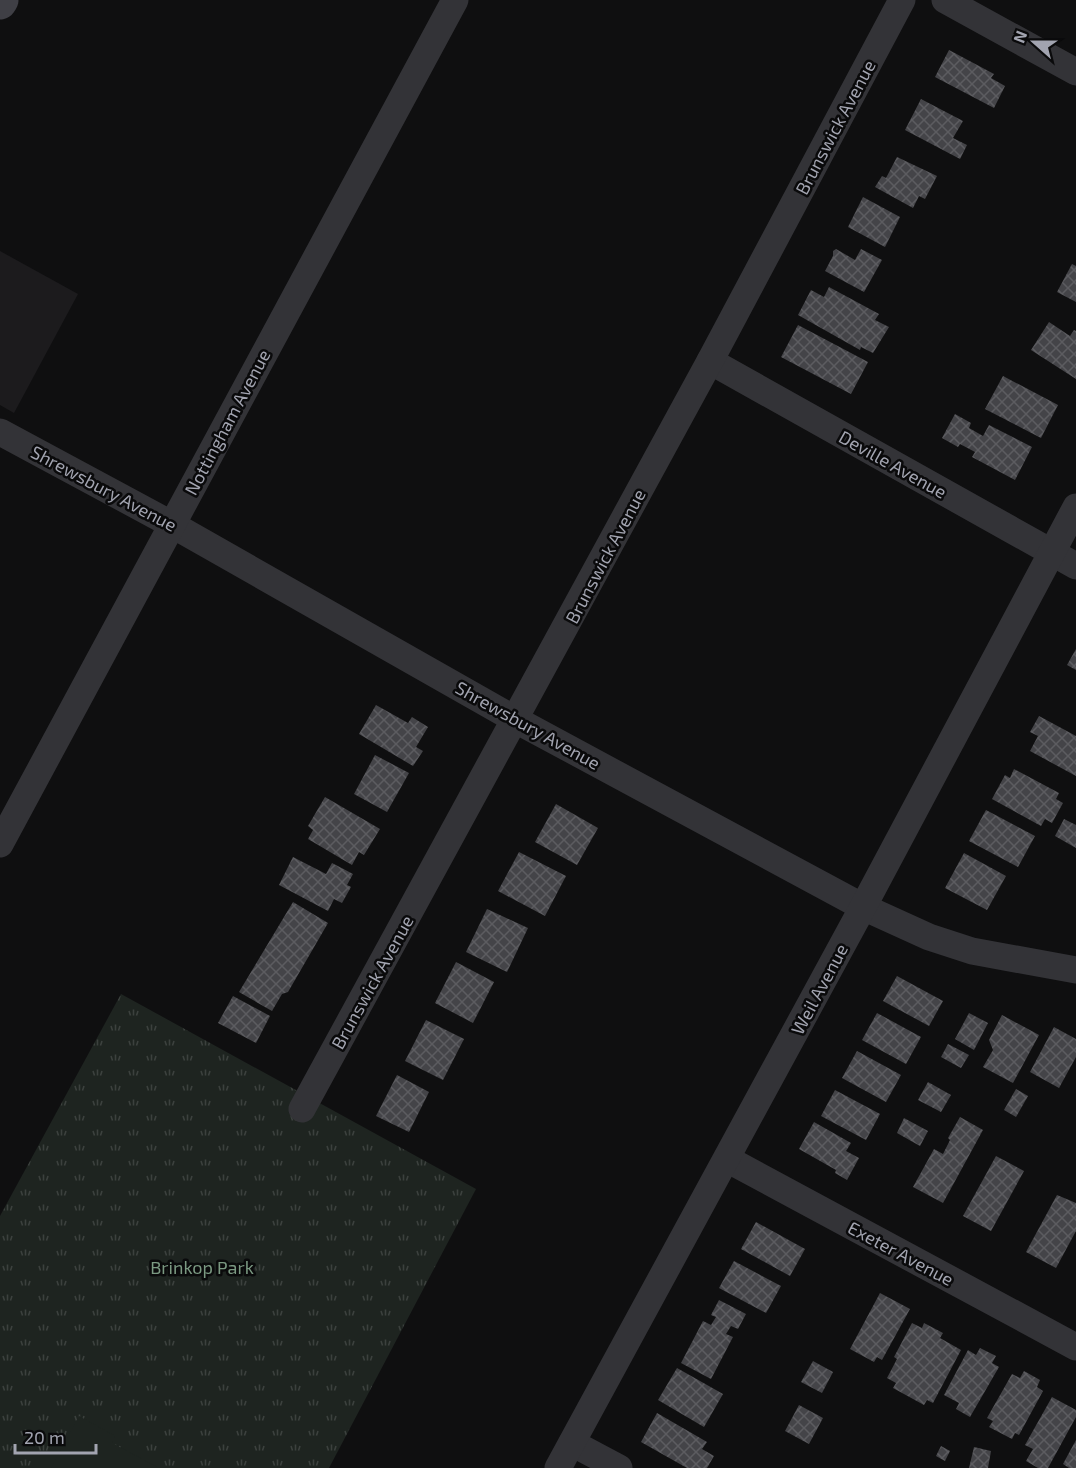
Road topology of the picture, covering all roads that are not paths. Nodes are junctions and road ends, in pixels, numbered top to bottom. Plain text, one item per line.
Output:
1 (455, 0) edge
2 (902, 0) edge
3 (945, 0) edge
4 (1076, 72) edge
5 (710, 361) junction
6 (0, 432) edge
7 (1076, 507) edge
8 (171, 524) junction
9 (1051, 553) junction
10 (1076, 566) edge
11 (516, 720) junction
12 (0, 844) edge
13 (863, 907) junction
14 (1076, 970) edge
15 (302, 1109) dead end
16 (727, 1159) junction
17 (1076, 1347) edge
18 (572, 1443) junction
19 (558, 1468) edge
20 (619, 1468) edge

1 - 8 street, Nottingham Avenue
2 - 5 street, Brunswick Avenue
3 - 4 street
5 - 9 street, Deville Avenue
5 - 11 street, Brunswick Avenue
6 - 8 street, Shrewsbury Avenue
7 - 9 street, Weil Avenue
8 - 11 street, Shrewsbury Avenue
8 - 12 street, Nottingham Avenue
9 - 10 street, Deville Avenue
9 - 13 street, Weil Avenue
11 - 13 street, Shrewsbury Avenue
11 - 15 street, Brunswick Avenue
13 - 14 street, Shrewsbury Avenue
13 - 16 street, Weil Avenue
16 - 17 street, Exeter Avenue
16 - 18 street, Weil Avenue
18 - 19 street, Weil Avenue
18 - 20 street

